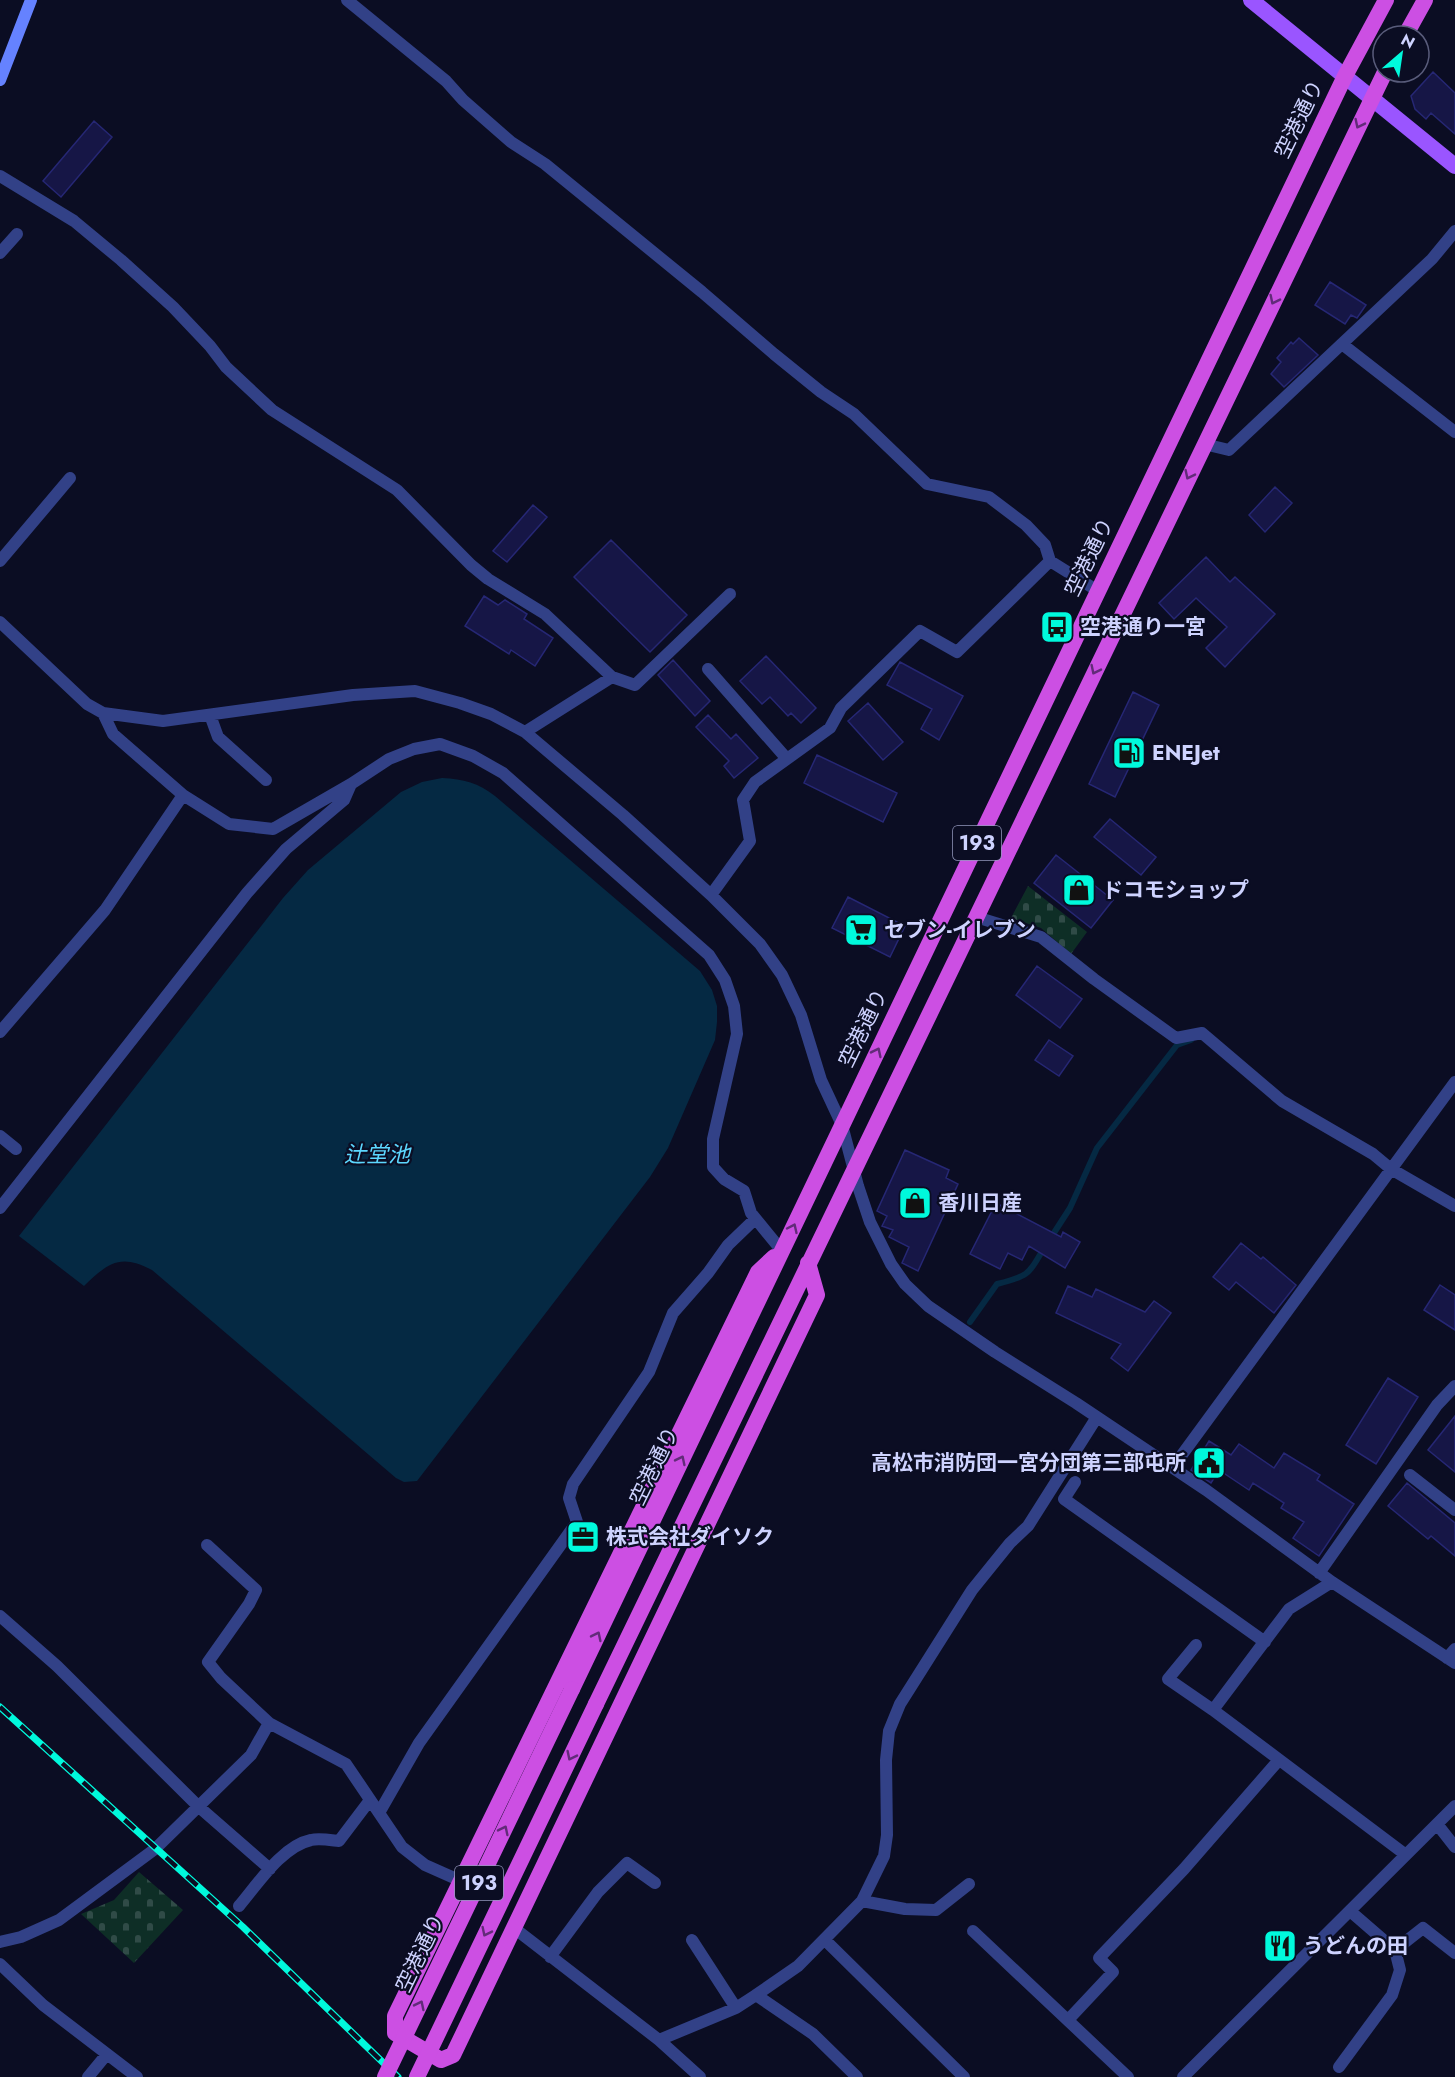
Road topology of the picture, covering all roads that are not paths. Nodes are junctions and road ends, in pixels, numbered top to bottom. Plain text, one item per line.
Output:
1 (31, 0) edge
2 (346, 0) edge
3 (1251, 0) edge
4 (1386, 0) edge
5 (1425, 0) edge
6 (1412, 24) edge
7 (1345, 76) junction
8 (0, 80) edge
9 (1379, 84) edge
10 (1372, 97) junction
11 (1455, 166) edge
12 (0, 176) edge
13 (1455, 231) edge
14 (17, 234) dead end
15 (0, 253) edge
16 (1342, 344) junction
17 (1455, 432) edge
18 (1204, 444) junction
19 (70, 478) dead end
20 (0, 561) edge
21 (1050, 561) junction
22 (1098, 591) junction
23 (730, 594) dead end
24 (0, 622) edge
25 (708, 669) dead end
26 (612, 677) junction
27 (103, 713) junction
28 (210, 715) junction
29 (525, 732) junction
30 (787, 759) junction
31 (266, 780) dead end
32 (351, 784) junction
33 (183, 795) junction
34 (711, 895) junction
35 (976, 917) junction
36 (0, 1032) edge
37 (1455, 1082) edge
38 (842, 1125) junction
39 (0, 1136) edge
40 (16, 1149) dead end
41 (854, 1169) junction
42 (1391, 1169) junction
43 (1455, 1206) edge
44 (0, 1208) edge
45 (755, 1219) junction
46 (782, 1251) junction
47 (808, 1263) junction
48 (1455, 1386) edge
49 (1097, 1417) junction
50 (1173, 1467) junction
51 (1410, 1475) dead end
52 (1075, 1482) dead end
53 (1455, 1510) edge
54 (207, 1545) dead end
55 (1319, 1573) junction
56 (1332, 1582) junction
57 (0, 1616) edge
58 (1265, 1642) junction
59 (1196, 1645) dead end
60 (1452, 1657) edge
61 (1213, 1710) junction
62 (269, 1723) junction
63 (1278, 1761) junction
64 (370, 1800) junction
65 (1455, 1806) edge
66 (199, 1807) junction
67 (379, 1813) junction
68 (1437, 1824) junction
69 (1455, 1847) edge
70 (1406, 1855) junction
71 (270, 1869) junction
72 (461, 1881) junction
73 (655, 1883) dead end
74 (969, 1884) dead end
75 (862, 1901) junction
76 (240, 1906) dead end
77 (1350, 1911) junction
78 (514, 1928) junction
79 (973, 1931) dead end
80 (692, 1940) dead end
81 (825, 1940) junction
82 (0, 1942) edge
83 (1395, 1950) junction
84 (1455, 1953) edge
85 (550, 1956) junction
86 (0, 1964) edge
87 (756, 1995) junction
88 (736, 2008) junction
89 (1068, 2020) junction
90 (659, 2040) junction
91 (107, 2054) junction
92 (1339, 2067) dead end
93 (88, 2077) edge
94 (136, 2077) edge
95 (385, 2077) edge
96 (417, 2077) edge
97 (700, 2077) edge
98 (857, 2077) edge
99 (964, 2077) edge
100 (1128, 2077) edge
101 (1183, 2077) edge

1 - 8 main road
2 - 21 street
3 - 7 main road
4 - 7 highway, 空港通り / 193
5 - 6 highway
7 - 10 main road
7 - 22 highway, 空港通り / 193
9 - 10 highway, 193
10 - 11 main road
10 -> 18 highway, 193
12 - 26 street
13 - 16 street
14 - 15 street
16 - 17 street
16 - 18 street
18 -> 35 highway, 193
19 - 20 street
21 - 22 street
21 - 30 street
38 -> 22 highway, 空港通り / 193
23 - 26 street
24 - 27 street
25 - 30 street
26 - 29 street
27 - 28 street
27 - 33 street
28 - 29 street
28 - 31 street
29 - 34 street
30 - 34 street
32 - 33 street
32 - 44 street
32 - 45 street
33 - 36 street
34 - 38 street
35 - 41 highway, 193
35 - 42 street
37 - 42 street
38 - 41 street
46 -> 38 highway, 空港通り / 193
39 - 40 street
41 - 47 highway, 193
41 - 49 street
42 - 43 street
42 - 50 street
45 - 46 street
45 - 67 street
46 - 72 highway
95 -> 46 highway, 空港通り / 193, bridge
47 - 78 highway
47 -> 96 highway, 193, bridge
48 - 55 street
49 - 50 street
49 - 75 street
50 - 55 street
51 - 53 street
52 - 58 street
54 - 62 street
55 - 56 street
56 - 58 street
56 - 60 street
57 - 66 street
58 - 61 street
59 - 61 street
61 - 63 street
62 - 64 street
62 - 66 street
63 - 70 street
63 - 89 street
64 - 67 street
64 - 71 street
65 - 68 street
66 - 71 street
66 - 82 street
67 - 72 street
68 - 69 street
68 - 70 street
70 - 77 street
71 - 76 street
72 - 78 highway
73 - 85 street
74 - 75 street
75 - 81 street
77 - 83 street
77 - 101 street
78 - 85 street
79 - 89 street
80 - 88 street
81 - 87 street
81 - 99 street
83 - 84 street
83 - 92 street
85 - 90 street
86 - 91 street
87 - 88 street
87 - 98 street
88 - 90 street
89 - 100 street
90 - 97 street
91 - 93 street
91 - 94 street

